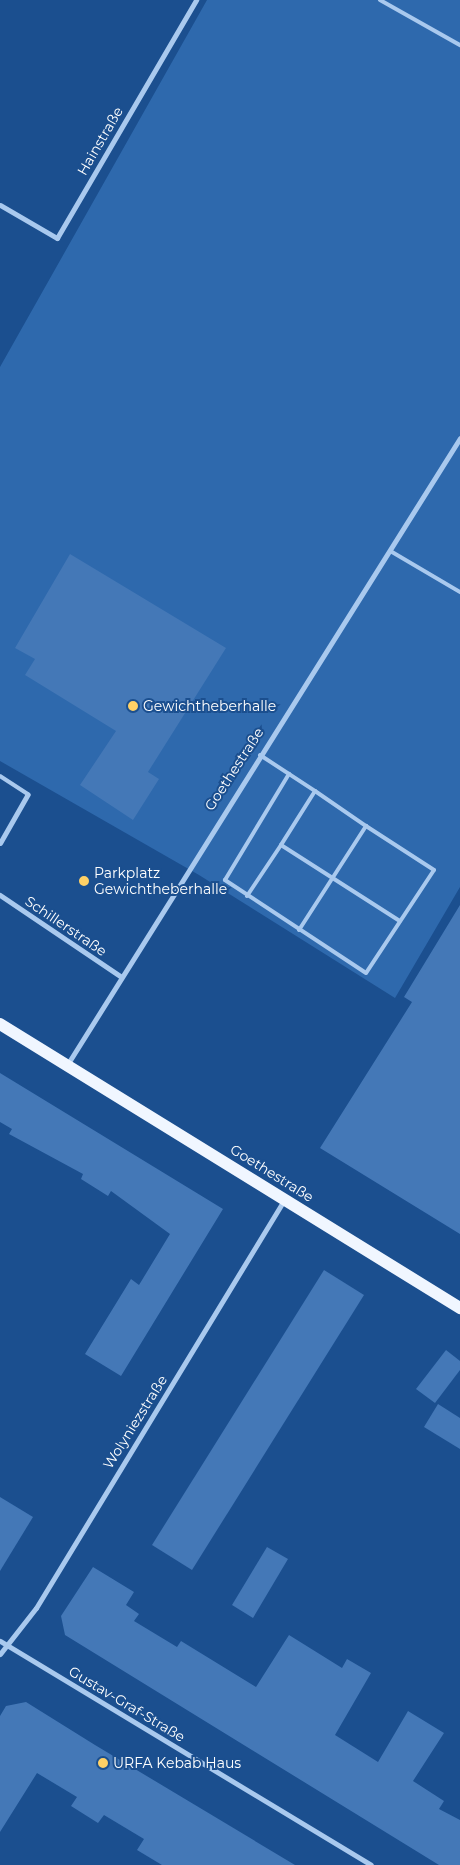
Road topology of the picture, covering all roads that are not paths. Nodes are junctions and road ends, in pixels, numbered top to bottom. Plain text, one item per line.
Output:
1 (196, 0) edge
2 (380, 0) edge
3 (460, 45) edge
4 (0, 205) edge
5 (460, 438) edge
6 (392, 552) junction
7 (460, 592) edge
8 (260, 755) junction
9 (289, 774) junction
10 (0, 776) edge
11 (315, 791) junction
12 (28, 794) joint
13 (366, 826) junction
14 (0, 843) edge
15 (281, 845) junction
16 (333, 877) junction
17 (0, 896) edge
18 (247, 896) junction
19 (400, 921) junction
20 (299, 930) junction
21 (120, 976) junction
22 (0, 1024) edge
23 (67, 1065) junction
24 (285, 1198) junction
25 (460, 1308) edge
26 (0, 1641) edge
27 (6, 1645) junction
28 (0, 1654) edge
29 (371, 1865) edge

1 - 4 street, Hainstraße
2 - 3 lane
5 - 6 street, Goethestraße
6 - 7 lane
6 - 8 street, Goethestraße
8 - 9 lane
8 - 21 street, Goethestraße
9 - 11 lane
9 - 18 lane
10 - 12 lane
11 - 13 lane
11 - 15 lane
12 - 14 street
13 - 16 lane
13 - 19 lane
15 - 16 lane
15 - 18 lane
16 - 19 lane
16 - 20 lane
17 - 21 street, Schillerstraße
18 - 20 lane
19 - 20 lane
21 - 23 street, Goethestraße
22 - 23 main road, Goethestraße
23 - 24 main road, Goethestraße
24 - 25 main road, Goethestraße
24 - 27 street, Wolyniezstraße
26 - 27 street, Gustav-Graf-Straße
27 - 28 street, Wolyniezstraße
27 - 29 street, Gustav-Graf-Straße

